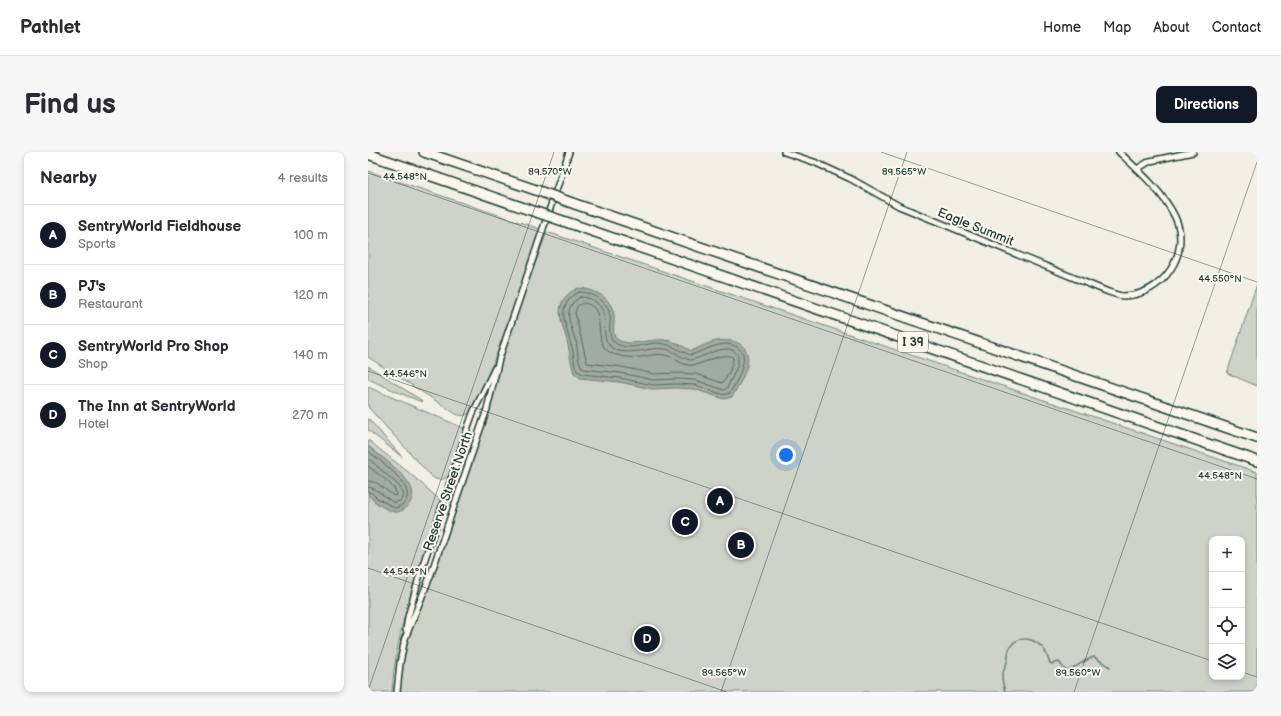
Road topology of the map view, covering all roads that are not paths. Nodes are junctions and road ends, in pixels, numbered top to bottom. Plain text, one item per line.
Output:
1 (424, 152) edge
2 (569, 152) edge
3 (784, 152) edge
4 (1119, 152) edge
5 (1192, 152) edge
6 (368, 154) edge
7 (368, 160) edge
8 (397, 164) junction
9 (1137, 169) junction
10 (499, 360) junction
11 (1257, 438) edge
12 (1257, 461) edge
13 (404, 641) junction
14 (397, 692) edge

1 - 11 highway, I 39, bridge
2 - 10 street, Reserve Street North
3 - 9 street, Eagle Summit
4 - 9 street, Eagle Summit
5 - 9 street
6 - 8 highway, I 39
7 - 8 highway
8 - 12 highway, I 39, bridge
10 - 13 street, Reserve Street North
10 - 13 street, Reserve Street North
13 - 14 street

